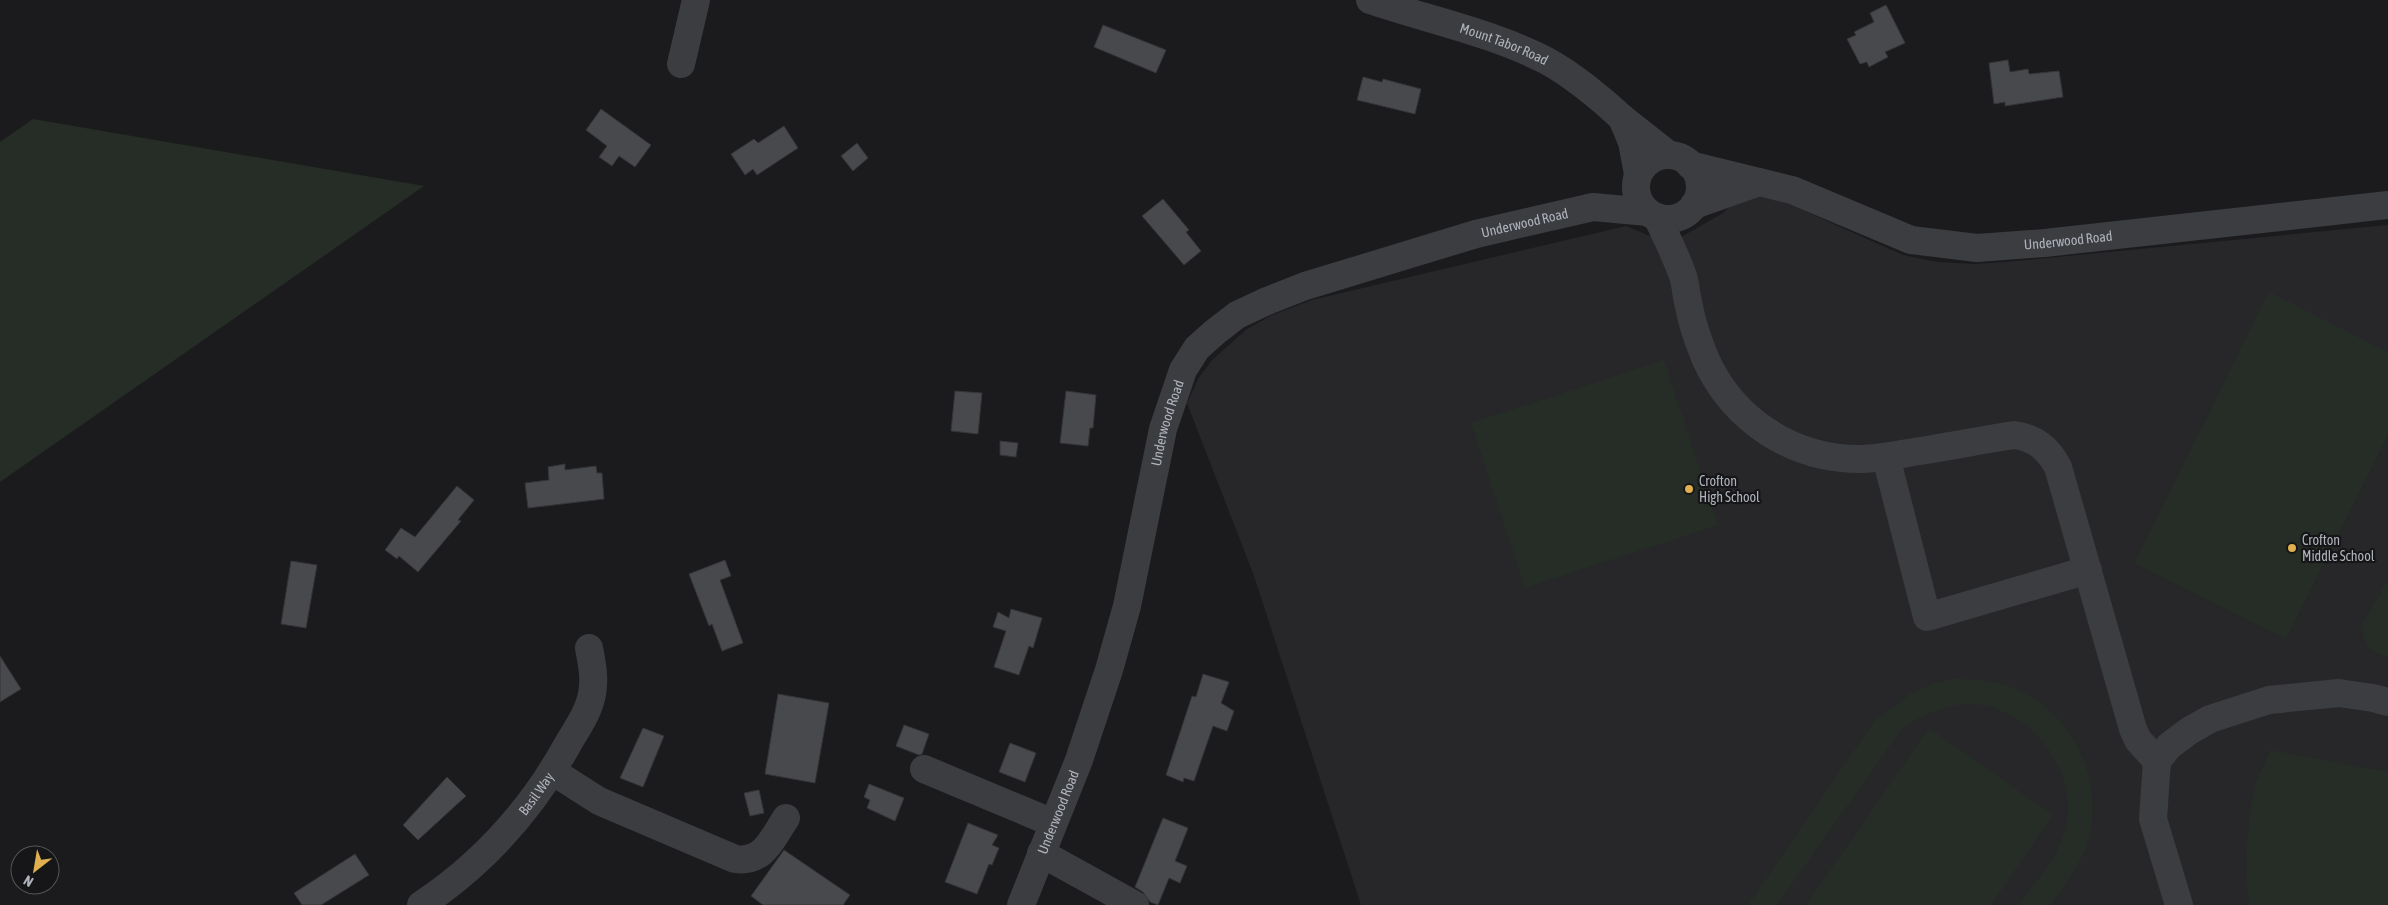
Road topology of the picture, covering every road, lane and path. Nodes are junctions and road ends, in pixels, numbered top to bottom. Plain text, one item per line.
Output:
1 (696, 0) edge
2 (1386, 2) edge
3 (680, 64) dead end
4 (1622, 118) junction
5 (1680, 160) junction
6 (1638, 176) junction
7 (1759, 182) junction
8 (2388, 205) edge
9 (1593, 207) junction
10 (1690, 209) junction
11 (1653, 215) junction
12 (1683, 277) junction
13 (1886, 457) junction
14 (2088, 570) junction
15 (589, 648) dead end
16 (2388, 702) edge
17 (2157, 760) junction
18 (924, 769) dead end
19 (552, 771) junction
20 (786, 818) dead end
21 (1053, 823) junction
22 (1041, 853) junction
23 (421, 905) edge
24 (1021, 905) edge
25 (1135, 905) edge
26 (2179, 905) edge

1 - 3 street
2 - 4 street, Mount Tabor Road
4 - 5 street, Mount Tabor Road
4 - 6 street, Mount Tabor Road
5 - 6 street
5 - 7 street, Underwood Road
5 - 10 street
6 - 9 street, Underwood Road
6 - 11 street
7 - 8 street, Underwood Road
7 - 10 street
9 - 11 street, Underwood Road
9 - 21 street, Underwood Road
10 - 11 street
10 - 12 street
11 - 12 street
12 - 13 street
13 - 14 street
13 - 14 street
14 - 17 street
15 - 19 street, Basil Way
16 - 17 street
17 - 26 street
18 - 21 street
19 - 20 street
19 - 23 street, Basil Way
21 - 22 street, Underwood Road
22 - 24 street, Underwood Road
22 - 25 street

